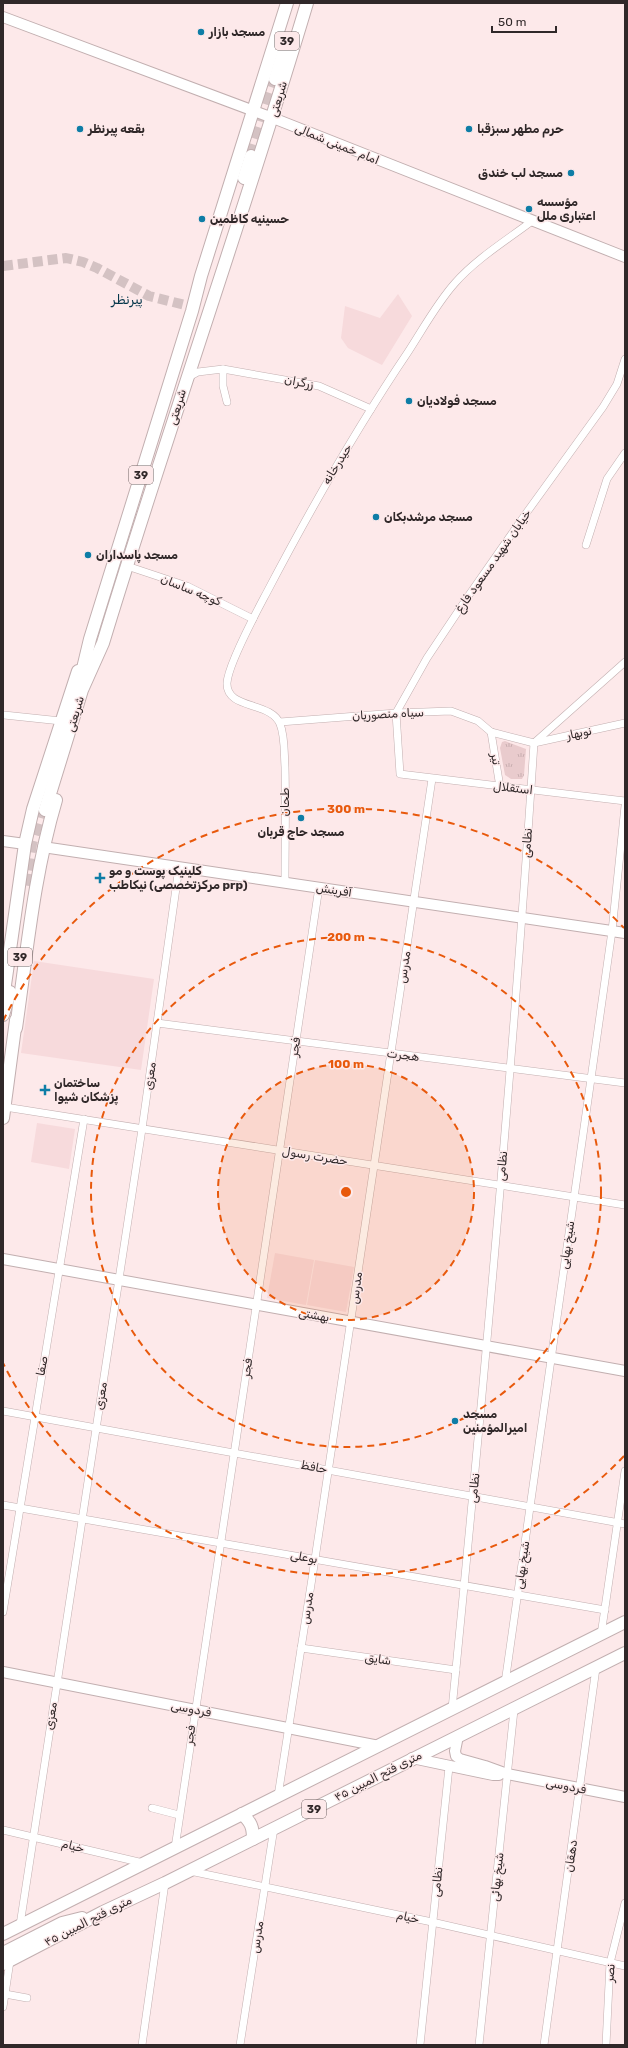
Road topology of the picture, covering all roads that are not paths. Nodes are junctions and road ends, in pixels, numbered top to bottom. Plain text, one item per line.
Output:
1 (287, 3) edge
2 (294, 3) edge
3 (299, 3) edge
4 (307, 3) edge
5 (3, 16) edge
6 (253, 110) junction
7 (273, 118) junction
8 (532, 221) junction
9 (625, 257) edge
10 (192, 311) junction
11 (206, 316) junction
12 (625, 359) edge
13 (223, 370) junction
14 (186, 379) junction
15 (227, 402) dead end
16 (371, 409) junction
17 (625, 453) edge
18 (586, 545) dead end
19 (127, 566) junction
20 (253, 619) junction
21 (90, 639) junction
22 (625, 662) edge
23 (396, 713) junction
24 (4, 715) edge
25 (61, 721) junction
26 (280, 722) junction
27 (625, 723) edge
28 (491, 732) junction
29 (534, 743) junction
30 (432, 779) junction
31 (500, 787) junction
32 (531, 790) junction
33 (625, 801) edge
34 (625, 806) edge
35 (43, 811) junction
36 (3, 841) edge
37 (25, 844) junction
38 (43, 847) junction
39 (179, 867) junction
40 (285, 882) junction
41 (27, 884) junction
42 (319, 887) junction
43 (414, 902) junction
44 (522, 918) junction
45 (612, 931) junction
46 (625, 933) edge
47 (3, 995) edge
48 (3, 1015) edge
49 (157, 1023) junction
50 (296, 1041) junction
51 (391, 1053) junction
52 (510, 1069) junction
53 (591, 1079) junction
54 (625, 1084) edge
55 (4, 1113) edge
56 (84, 1119) junction
57 (142, 1129) junction
58 (280, 1150) junction
59 (375, 1165) junction
60 (501, 1185) junction
61 (574, 1197) junction
62 (625, 1205) edge
63 (3, 1259) edge
64 (59, 1269) junction
65 (119, 1280) junction
66 (256, 1305) junction
67 (351, 1322) junction
68 (488, 1346) junction
69 (551, 1358) junction
70 (625, 1371) edge
71 (3, 1411) edge
72 (34, 1417) junction
73 (96, 1428) junction
74 (234, 1453) junction
75 (329, 1470) junction
76 (625, 1471) edge
77 (473, 1496) junction
78 (3, 1505) edge
79 (530, 1506) junction
80 (20, 1508) junction
81 (82, 1518) junction
82 (621, 1523) edge
83 (220, 1542) junction
84 (315, 1559) junction
85 (464, 1585) junction
86 (518, 1594) junction
87 (605, 1610) junction
88 (3, 1612) edge
89 (625, 1622) edge
90 (600, 1635) junction
91 (301, 1648) junction
92 (625, 1653) edge
93 (596, 1668) junction
94 (456, 1670) junction
95 (3, 1672) edge
96 (57, 1682) junction
97 (505, 1683) junction
98 (194, 1709) junction
99 (452, 1709) junction
100 (514, 1710) junction
101 (288, 1728) junction
102 (458, 1736) junction
103 (379, 1746) junction
104 (412, 1758) junction
105 (449, 1767) junction
106 (507, 1774) junction
107 (580, 1788) junction
108 (278, 1796) junction
109 (625, 1797) edge
110 (152, 1808) dead end
111 (242, 1814) junction
112 (178, 1815) junction
113 (274, 1828) junction
114 (3, 1830) edge
115 (33, 1837) junction
116 (253, 1839) junction
117 (175, 1848) junction
118 (144, 1864) junction
119 (190, 1871) junction
120 (165, 1883) junction
121 (265, 1887) junction
122 (91, 1890) junction
123 (625, 1903) edge
124 (432, 1922) junction
125 (20, 1925) junction
126 (3, 1934) edge
127 (491, 1936) junction
128 (3, 1943) edge
129 (558, 1951) junction
130 (5, 1959) edge
131 (610, 1963) junction
132 (625, 1966) edge
133 (5, 1994) junction
134 (27, 1998) dead end
135 (3, 2007) edge
136 (142, 2045) edge
137 (240, 2045) edge
138 (420, 2045) edge
139 (479, 2045) edge
140 (544, 2045) edge
141 (606, 2045) edge

1 - 6 main road, شریعتی
2 - 3 main road, شریعتی / 39
4 - 7 main road, شریعتی
5 - 6 main road, امام خمینی شمالی
6 - 7 main road, امام خمینی شمالی
6 - 10 main road, شریعتی
7 - 8 main road, امام خمینی شمالی
7 - 11 main road, شریعتی
8 - 9 main road, امام خمینی شمالی
8 - 16 street, حیدرخانه
10 - 11 main road, 39
10 - 21 main road, شریعتی / 39
11 - 14 main road, شریعتی / 39
12 - 23 street, خیابان شهید مسعود فارغ
13 - 14 street, زرگران
13 - 15 street
13 - 16 street, زرگران
14 - 19 main road, شریعتی / 39
16 - 20 street, حیدرخانه
17 - 18 street
19 - 20 street, کوچه ساسان
19 - 35 main road, شریعتی / 39
20 - 26 street, حیدرخانه
21 - 25 main road
21 - 35 main road, شریعتی / 39
22 - 29 street
23 - 26 street, سیاه منصوریان
23 - 28 street, سیاه منصوریان
23 - 30 street, استقلال
24 - 25 street
25 - 35 main road
26 - 40 street, طحان
27 - 29 street, نوبهار
28 - 29 street
28 - 31 street, تیر
29 - 32 street, نظامی
30 - 31 street, استقلال
30 - 43 street, مدرس
31 - 32 street, استقلال
32 - 33 street, استقلال
32 - 44 street, نظامی
34 - 45 street, شیخ بهایی
35 - 37 main road
35 - 38 main road
36 - 37 main road
37 - 38 main road
37 - 41 main road
38 - 39 main road, آفرینش
38 - 41 main road
39 - 40 main road, آفرینش
39 - 49 street, معزی
40 - 42 main road, آفرینش
41 - 47 main road
41 - 48 main road, 39
41 - 55 main road, 39
42 - 43 main road, آفرینش
42 - 50 street, فجر
43 - 44 main road, آفرینش
43 - 51 street, مدرس
44 - 45 main road, آفرینش
44 - 52 street, نظامی
45 - 46 main road, آفرینش
45 - 53 street, شیخ بهایی
49 - 50 street, هجرت
49 - 57 street, معزی
50 - 51 street, هجرت
50 - 58 street, فجر
51 - 52 street, هجرت
51 - 59 street, مدرس
52 - 53 street, هجرت
52 - 60 street, نظامی
53 - 54 street, هجرت
53 - 61 street, شیخ بهایی
55 - 56 street, حضرت رسول
56 - 57 street, حضرت رسول
56 - 64 street, صفا
57 - 58 street, حضرت رسول
57 - 65 street, معزی
58 - 59 street, حضرت رسول
58 - 66 street, فجر
59 - 60 street, حضرت رسول
59 - 67 street, مدرس
60 - 61 street, حضرت رسول
60 - 68 street, نظامی
61 - 62 street, حضرت رسول
61 - 69 street, شیخ بهایی
63 - 64 main road, بهشتی
64 - 65 main road, بهشتی
64 - 72 street, صفا
65 - 66 main road, بهشتی
65 - 73 street, معزی
66 - 67 main road, بهشتی
66 - 74 street, فجر
67 - 68 main road, بهشتی
67 - 75 street, مدرس
68 - 69 main road, بهشتی
68 - 77 street, نظامی
69 - 70 main road, بهشتی
69 - 79 street, شیخ بهایی
71 - 72 street, حافظ
72 - 73 street, حافظ
72 - 80 street, صفا
73 - 74 street, حافظ
73 - 81 street, معزی
74 - 75 street, حافظ
74 - 83 street, فجر
75 - 77 street, حافظ
75 - 84 street, مدرس
76 - 82 street
77 - 79 street, حافظ
77 - 85 street, نظامی
78 - 80 street, بوعلی
79 - 82 street, حافظ
79 - 86 street, شیخ بهایی
80 - 81 street, بوعلی
80 - 88 street, صفا
81 - 83 street, بوعلی
81 - 96 street, معزی
82 - 87 street
83 - 84 street, بوعلی
83 - 98 street, فجر
84 - 85 street, بوعلی
84 - 91 street, مدرس
85 - 86 street, بوعلی
85 - 94 street, نظامی
86 - 87 street, بوعلی
86 - 97 street, شیخ بهایی
87 - 90 street
89 - 90 main road, 39
90 - 97 main road, 39
91 - 94 street, شایق
91 - 101 street, مدرس
92 - 93 main road, ۴۵ متری فتح المبین / 39
93 - 100 main road, ۴۵ متری فتح المبین / 39
93 - 107 street, دهقان
94 - 99 street, نظامی
95 - 96 main road, فردوسی
96 - 98 main road, فردوسی
96 - 115 street, معزی
97 - 99 main road, 39
98 - 101 main road, فردوسی
98 - 112 street, فجر
99 - 103 main road, 39
100 - 102 main road, ۴۵ متری فتح المبین / 39
100 - 106 street, شیخ بهائی
101 - 103 main road, فردوسی
101 - 108 street, مدرس
102 - 104 main road, ۴۵ متری فتح المبین / 39
102 - 106 main road
103 - 108 main road, 39
104 - 105 main road
104 - 113 main road, ۴۵ متری فتح المبین / 39
105 - 106 main road
105 - 124 street, نظامی
106 - 107 main road, فردوسی
106 - 127 street, شیخ بهائی
107 - 109 main road, فردوسی
107 - 129 street, دهقان
108 - 111 main road, 39
110 - 112 street
111 - 116 main road
111 - 117 main road, 39
112 - 117 street, فجر
113 - 116 main road, ۴۵ متری فتح المبین / 39
113 - 121 street, مدرس
114 - 115 street, خیام
115 - 118 street, خیام
115 - 125 street, معزی
116 - 119 main road, ۴۵ متری فتح المبین / 39
117 - 118 main road, 39
118 - 122 main road, 39
119 - 120 main road, ۴۵ متری فتح المبین / 39
119 - 121 street, خیام
120 - 130 main road, ۴۵ متری فتح المبین / 39
120 - 136 street
121 - 124 street, خیام
121 - 137 street, مدرس
122 - 125 main road, 39
122 - 128 main road, 39
123 - 131 street, نصر
124 - 127 street, خیام
124 - 138 street, نظامی
125 - 126 main road, 39
127 - 129 street, خیام
127 - 139 street, شیخ بهائی
129 - 131 street, خیام
129 - 140 street, دهقان
130 - 133 street
131 - 132 street, خیام
131 - 141 street, نصر
133 - 134 street
133 - 135 street

